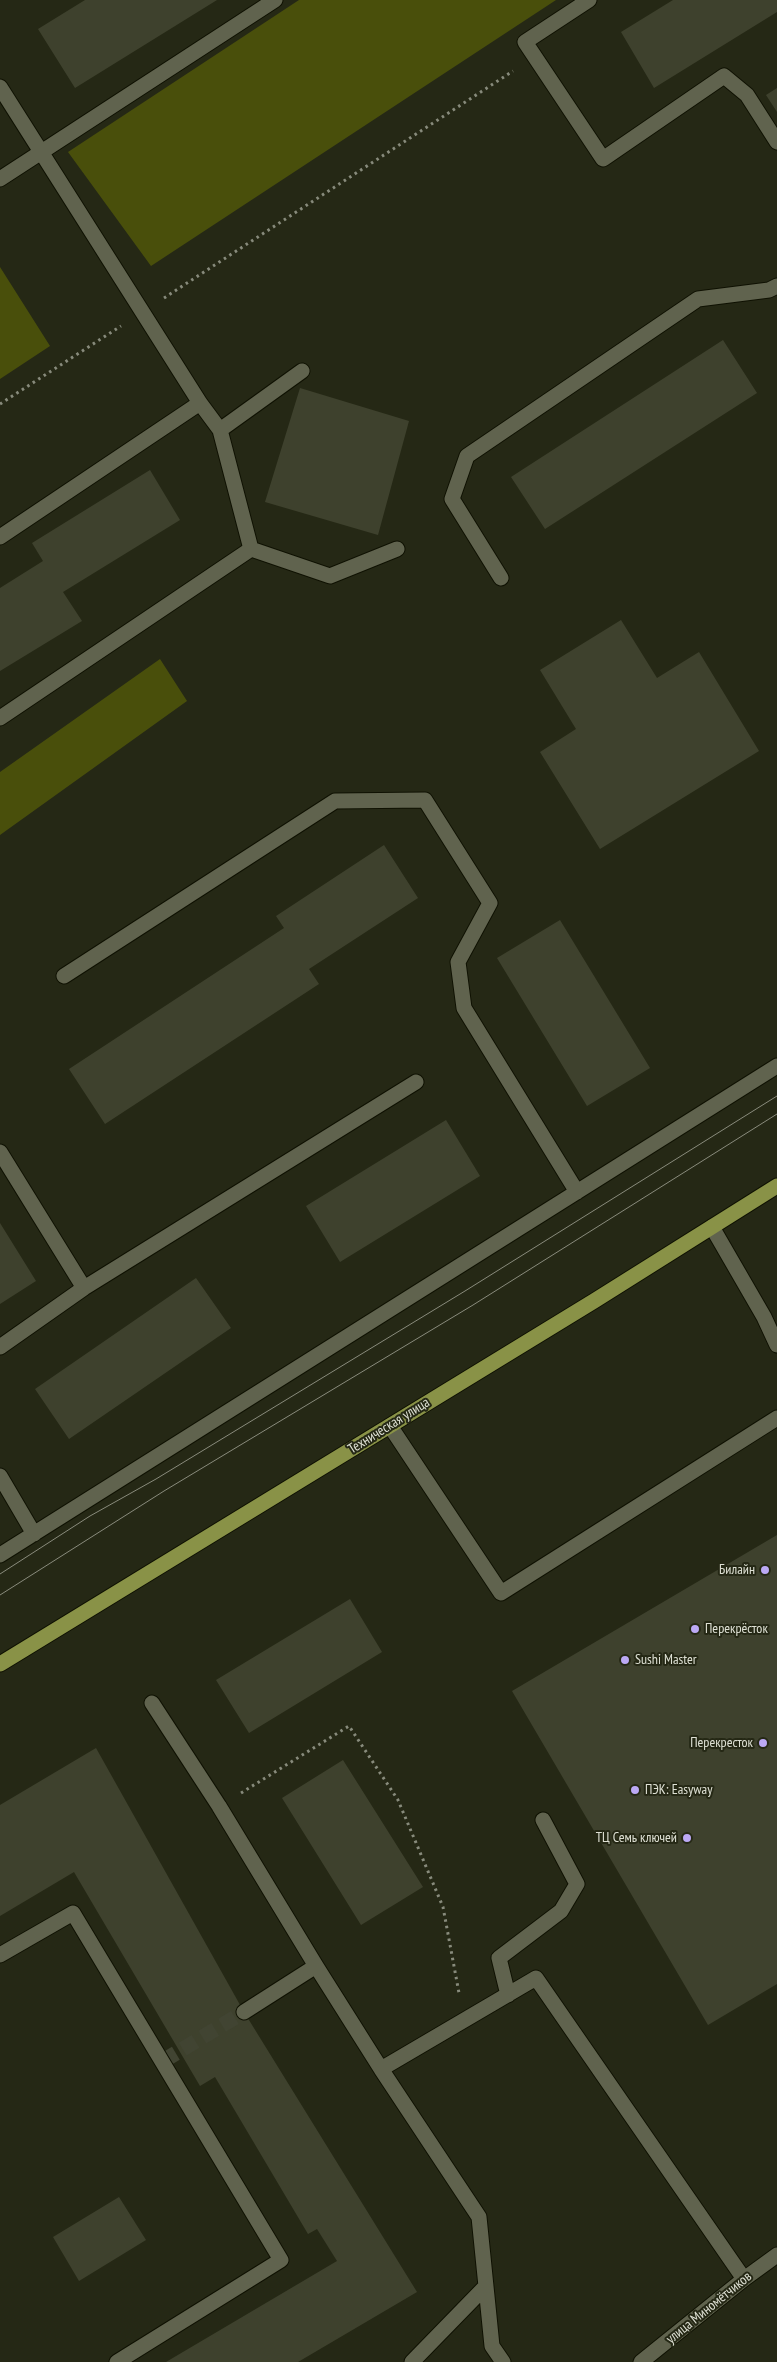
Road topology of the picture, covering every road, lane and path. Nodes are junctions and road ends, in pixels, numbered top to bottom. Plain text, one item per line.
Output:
1 (276, 0) edge
2 (589, 0) edge
3 (534, 57) junction
4 (0, 87) edge
5 (777, 142) edge
6 (41, 152) junction
7 (0, 178) edge
8 (777, 286) edge
9 (142, 312) junction
10 (302, 371) dead end
11 (200, 403) junction
12 (0, 404) edge
13 (220, 430) junction
14 (0, 537) edge
15 (251, 549) junction
16 (397, 549) dead end
17 (501, 578) dead end
18 (0, 718) edge
19 (64, 976) dead end
20 (777, 1066) edge
21 (416, 1082) dead end
22 (0, 1152) edge
23 (777, 1186) edge
24 (578, 1192) junction
25 (712, 1227) junction
26 (84, 1288) junction
27 (777, 1345) edge
28 (0, 1347) edge
29 (777, 1418) edge
30 (390, 1426) junction
31 (0, 1476) edge
32 (34, 1534) junction
33 (0, 1555) edge
34 (0, 1664) edge
35 (152, 1703) dead end
36 (219, 1806) junction
37 (543, 1820) dead end
38 (0, 1955) edge
39 (316, 1966) junction
40 (508, 1994) junction
41 (244, 2012) tunnel mouth
42 (464, 2020) junction
43 (380, 2069) junction
44 (777, 2255) edge
45 (744, 2279) junction
46 (486, 2286) junction
47 (117, 2362) edge
48 (412, 2362) edge
49 (503, 2362) edge
50 (641, 2362) edge

1 - 6 street
2 - 3 street
3 - 5 street
3 - 9 path
4 - 6 street
6 - 7 street
6 - 9 street
8 - 17 street
9 - 11 street
9 - 12 path
10 - 13 street
11 - 13 street
11 - 14 street
13 - 15 street
15 - 16 street
15 - 18 street
19 - 24 street
20 - 24 street
21 - 26 street
22 - 26 street
23 - 25 main road, Техническая улица
24 - 32 street
25 - 27 street
25 - 30 main road, Техническая улица
26 - 28 street
29 - 30 street
30 - 34 main road, Техническая улица
31 - 32 street
32 - 33 street
35 - 36 street
36 - 39 street
36 - 42 path
37 - 40 street
38 - 47 street
39 - 41 street
39 - 43 street
40 - 42 street
40 - 45 street
42 - 43 street
43 - 46 street
44 - 45 street, улица Миномётчиков
45 - 50 street, улица Миномётчиков
46 - 48 street
46 - 49 street

